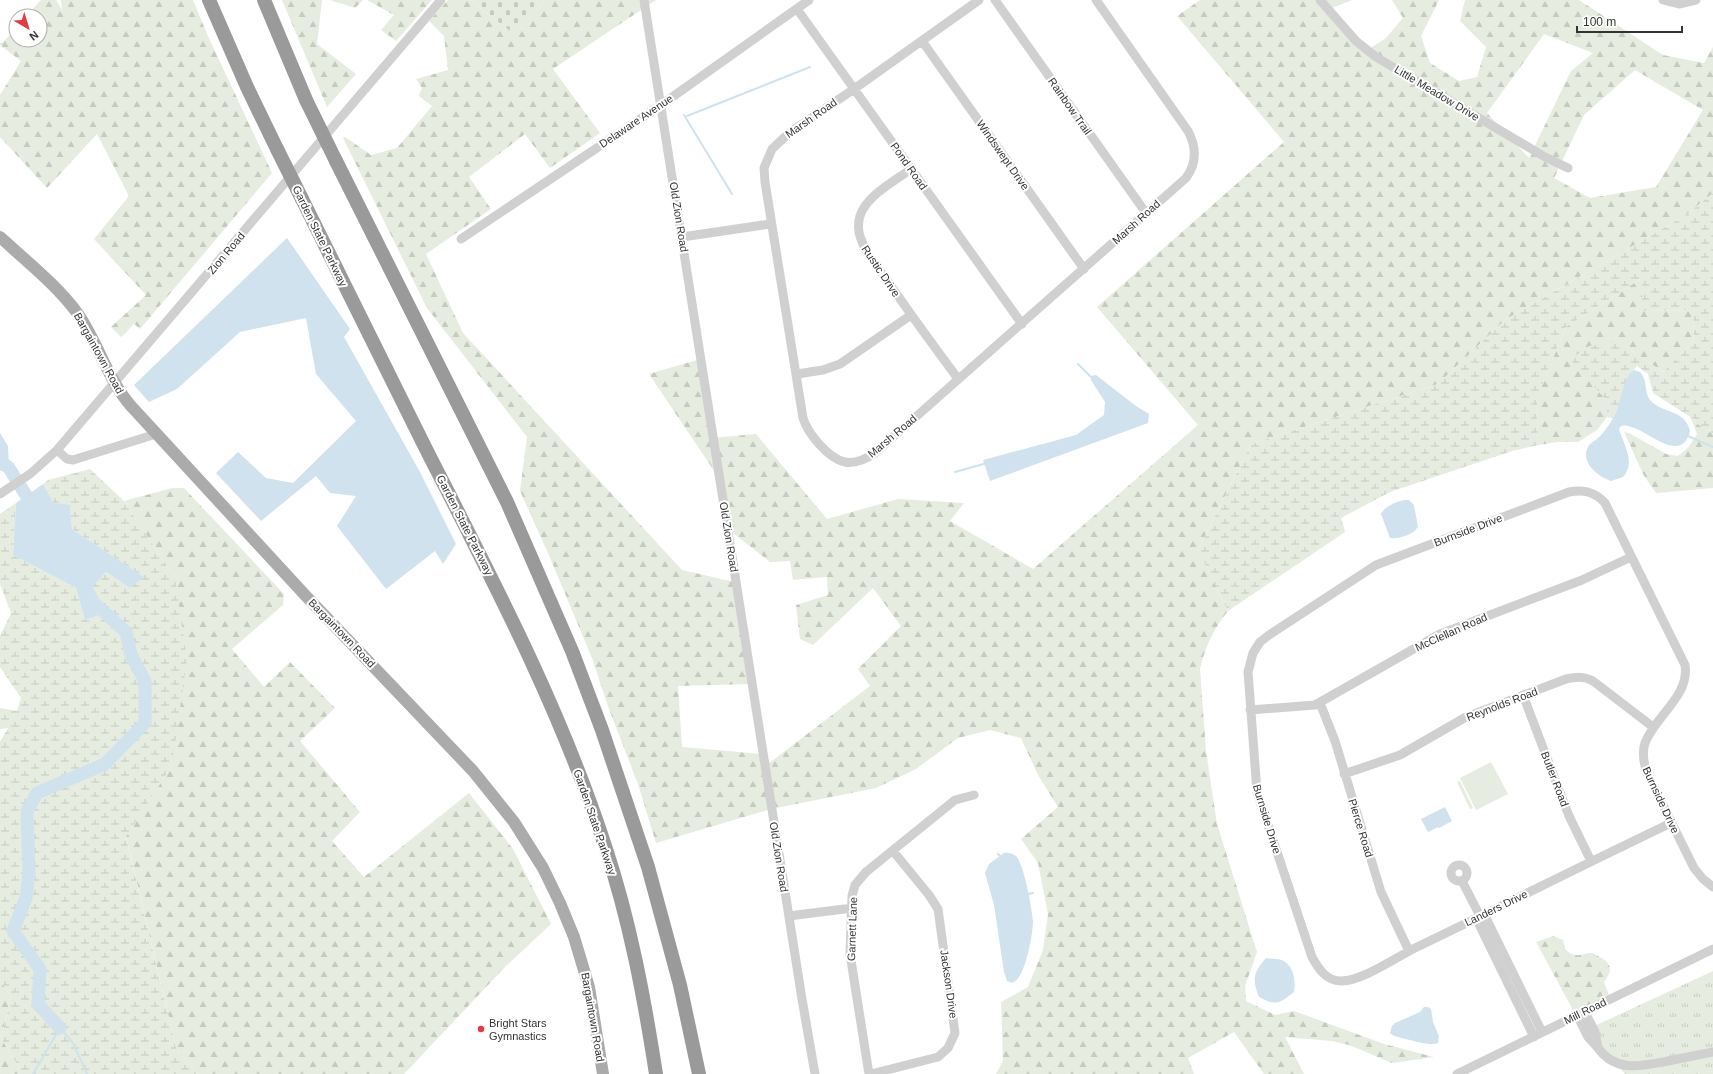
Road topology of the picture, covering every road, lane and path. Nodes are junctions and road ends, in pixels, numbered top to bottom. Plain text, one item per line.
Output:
1 (209, 0) edge
2 (264, 0) edge
3 (441, 0) edge
4 (644, 0) edge
5 (809, 0) edge
6 (979, 0) edge
7 (995, 0) edge
8 (1096, 0) edge
9 (1320, 0) edge
10 (1663, 0) edge
11 (1696, 0) edge
12 (797, 9) junction
13 (922, 41) junction
14 (854, 89) junction
15 (661, 105) junction
16 (1568, 168) dead end
17 (911, 169) junction
18 (1146, 213) junction
19 (770, 224) junction
20 (0, 237) edge
21 (682, 237) junction
22 (461, 239) dead end
23 (1084, 269) junction
24 (911, 315) junction
25 (1022, 324) junction
26 (796, 374) junction
27 (958, 379) junction
28 (114, 384) junction
29 (156, 434) junction
30 (57, 450) junction
31 (0, 494) edge
32 (1631, 557) junction
33 (1523, 695) junction
34 (1320, 703) junction
35 (1250, 710) junction
36 (1653, 727) junction
37 (1344, 774) junction
38 (974, 795) dead end
39 (1671, 823) junction
40 (893, 851) junction
41 (1591, 861) junction
42 (1462, 881) dead end
43 (1713, 887) edge
44 (852, 908) junction
45 (788, 916) junction
46 (1480, 916) junction
47 (1713, 948) edge
48 (1409, 951) junction
49 (1321, 972) joint
50 (1581, 1014) junction
51 (1542, 1032) junction
52 (1534, 1037) junction
53 (1713, 1052) edge
54 (1646, 1070) edge
55 (603, 1074) edge
56 (656, 1074) edge
57 (699, 1074) edge
58 (815, 1074) edge
59 (870, 1074) edge
60 (1457, 1074) edge

1 - 56 highway, Garden State Parkway, bridge
2 - 57 highway, bridge
3 - 28 street, Zion Road
4 - 15 street, Old Zion Road
5 - 12 street, Delaware Avenue
6 - 13 street, Marsh Road
7 - 18 street, Rainbow Trail
8 - 18 street, Marsh Road
9 - 16 street, Little Meadow Drive
10 - 11 street
12 - 14 street, Pond Road
12 - 15 street, Delaware Avenue
13 - 14 street, Marsh Road
13 - 23 street, Windswept Drive
14 - 17 street, Pond Road
14 - 19 street, Marsh Road
15 - 21 street, Old Zion Road
15 - 22 street, Delaware Avenue
17 - 24 street, Rustic Drive
17 - 25 street, Pond Road
18 - 23 street, Marsh Road
19 - 21 street
19 - 26 street, Marsh Road
20 - 28 main road, Bargaintown Road
21 - 45 street, Old Zion Road
23 - 25 street, Marsh Road
24 - 26 street
24 - 27 street, Rustic Drive
25 - 27 street, Marsh Road
26 - 27 street, Marsh Road
28 - 29 main road, Bargaintown Road
28 - 30 street, Zion Road
29 - 30 street
29 - 55 main road, Bargaintown Road
30 - 31 street, Zion Road
32 - 34 street, McClellan Road
32 - 35 street, Burnside Drive
32 - 36 street, Burnside Drive
33 - 36 street, Reynolds Road
33 - 37 street, Reynolds Road
33 - 41 street, Butler Road
34 - 35 street, McClellan Road
34 - 37 street, Pierce Road
35 - 49 street, Burnside Drive
36 - 39 street, Burnside Drive
37 - 48 street, Pierce Road
38 - 40 street, Garnett Lane
39 - 41 street, Landers Drive
39 - 43 street, Burnside Drive
40 - 44 street, Garnett Lane
40 - 59 street, Jackson Drive
41 - 46 street, Landers Drive
42 - 46 street
44 - 45 street
44 - 59 street, Garnett Lane
45 - 58 street, Old Zion Road
46 - 48 street, Landers Drive
46 - 51 street
46 - 52 street
47 - 50 street, Mill Road
48 - 49 street, Landers Drive
50 - 51 street, Mill Road
50 - 54 street
51 - 52 street, Mill Road
52 - 60 street, Mill Road
53 - 54 street

